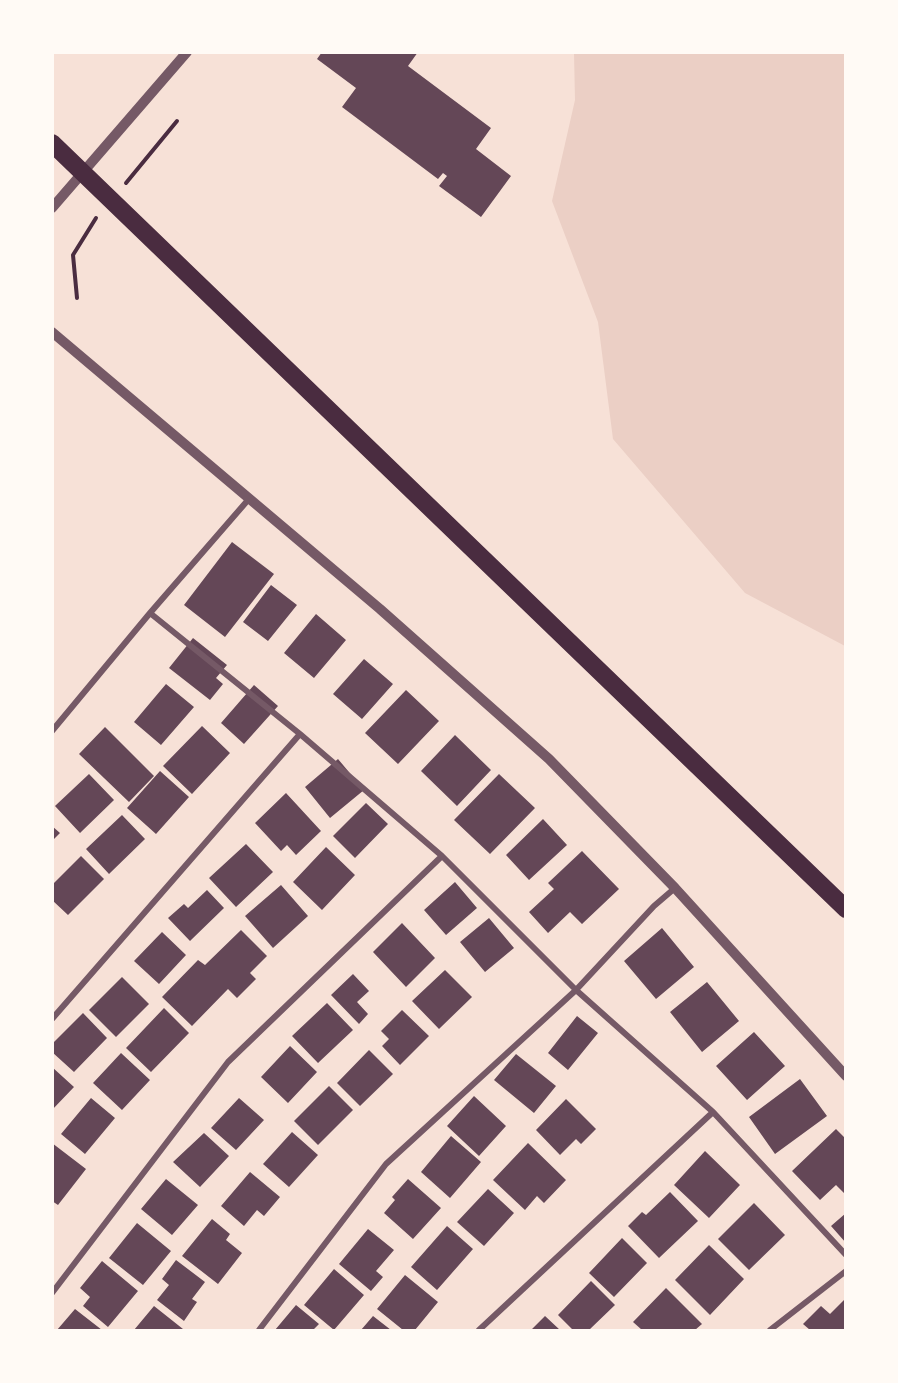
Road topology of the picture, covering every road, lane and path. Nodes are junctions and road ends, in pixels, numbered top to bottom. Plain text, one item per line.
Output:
1 (187, 52) edge
2 (52, 142) edge
3 (52, 208) edge
4 (52, 332) edge
5 (248, 500) junction
6 (150, 613) junction
7 (52, 731) edge
8 (300, 734) junction
9 (442, 855) junction
10 (675, 888) junction
11 (846, 909) edge
12 (576, 990) junction
13 (52, 1019) edge
14 (846, 1076) edge
15 (713, 1112) junction
16 (846, 1255) edge
17 (846, 1271) edge
18 (52, 1293) edge
19 (259, 1330) edge
20 (479, 1330) edge
21 (770, 1330) edge

1 - 3 street
2 - 11 highway
4 - 5 street
5 - 6 street
5 - 10 street
6 - 7 street
6 - 8 street
8 - 9 street
8 - 13 street
9 - 12 street
9 - 18 street
10 - 12 street
10 - 14 street
12 - 15 street
12 - 19 street
15 - 16 street
15 - 20 street
17 - 21 street

